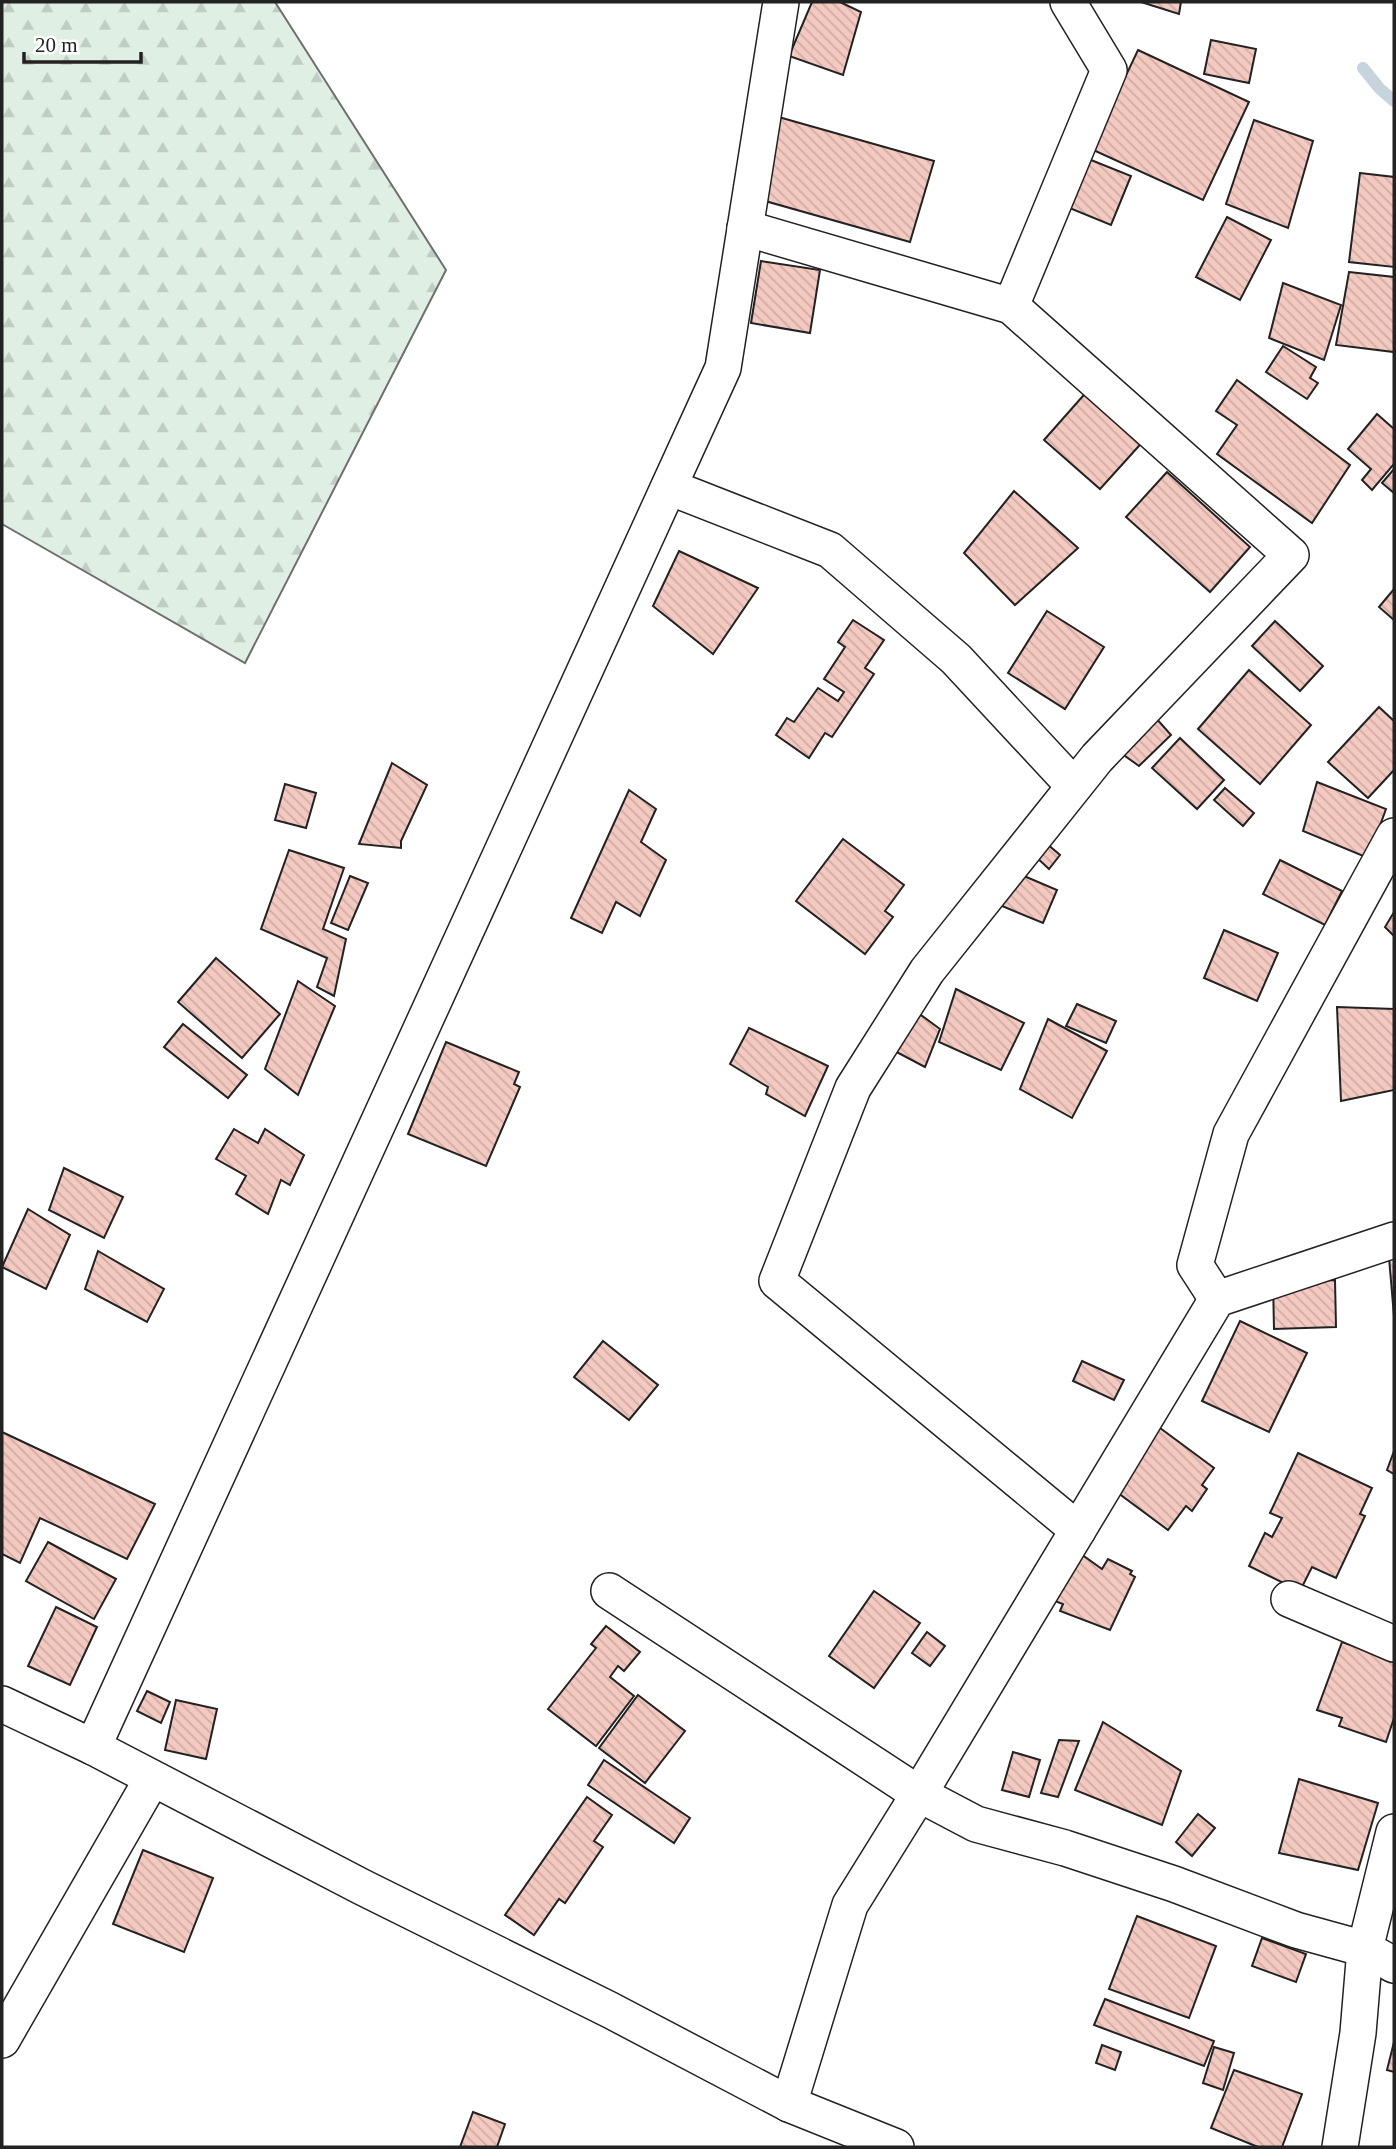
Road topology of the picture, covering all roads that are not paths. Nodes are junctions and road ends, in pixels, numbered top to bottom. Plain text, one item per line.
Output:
1 (781, 2) edge
2 (1068, 2) edge
3 (745, 228) junction
4 (1011, 306) junction
5 (669, 487) junction
6 (1074, 786) junction
7 (1394, 836) edge
8 (1394, 1240) edge
9 (1217, 1299) junction
10 (1078, 1530) junction
11 (609, 1591) dead end
12 (1289, 1599) dead end
13 (1394, 1644) edge
14 (2, 1704) edge
15 (93, 1747) junction
16 (152, 1779) junction
17 (919, 1794) junction
18 (1394, 1832) edge
19 (1380, 1957) edge
20 (2, 2040) edge
21 (789, 2104) junction
22 (874, 2144) edge
23 (1340, 2147) edge

1 - 3 street
2 - 4 street
3 - 4 street
3 - 5 street
4 - 6 street
5 - 6 street
5 - 15 street
6 - 10 street
7 - 9 street
8 - 9 street
9 - 10 street
10 - 17 street
11 - 17 street
12 - 13 street
14 - 15 street
15 - 16 street
16 - 20 street
16 - 21 street
17 - 19 street
17 - 21 street
18 - 19 street
19 - 23 street
21 - 22 street

